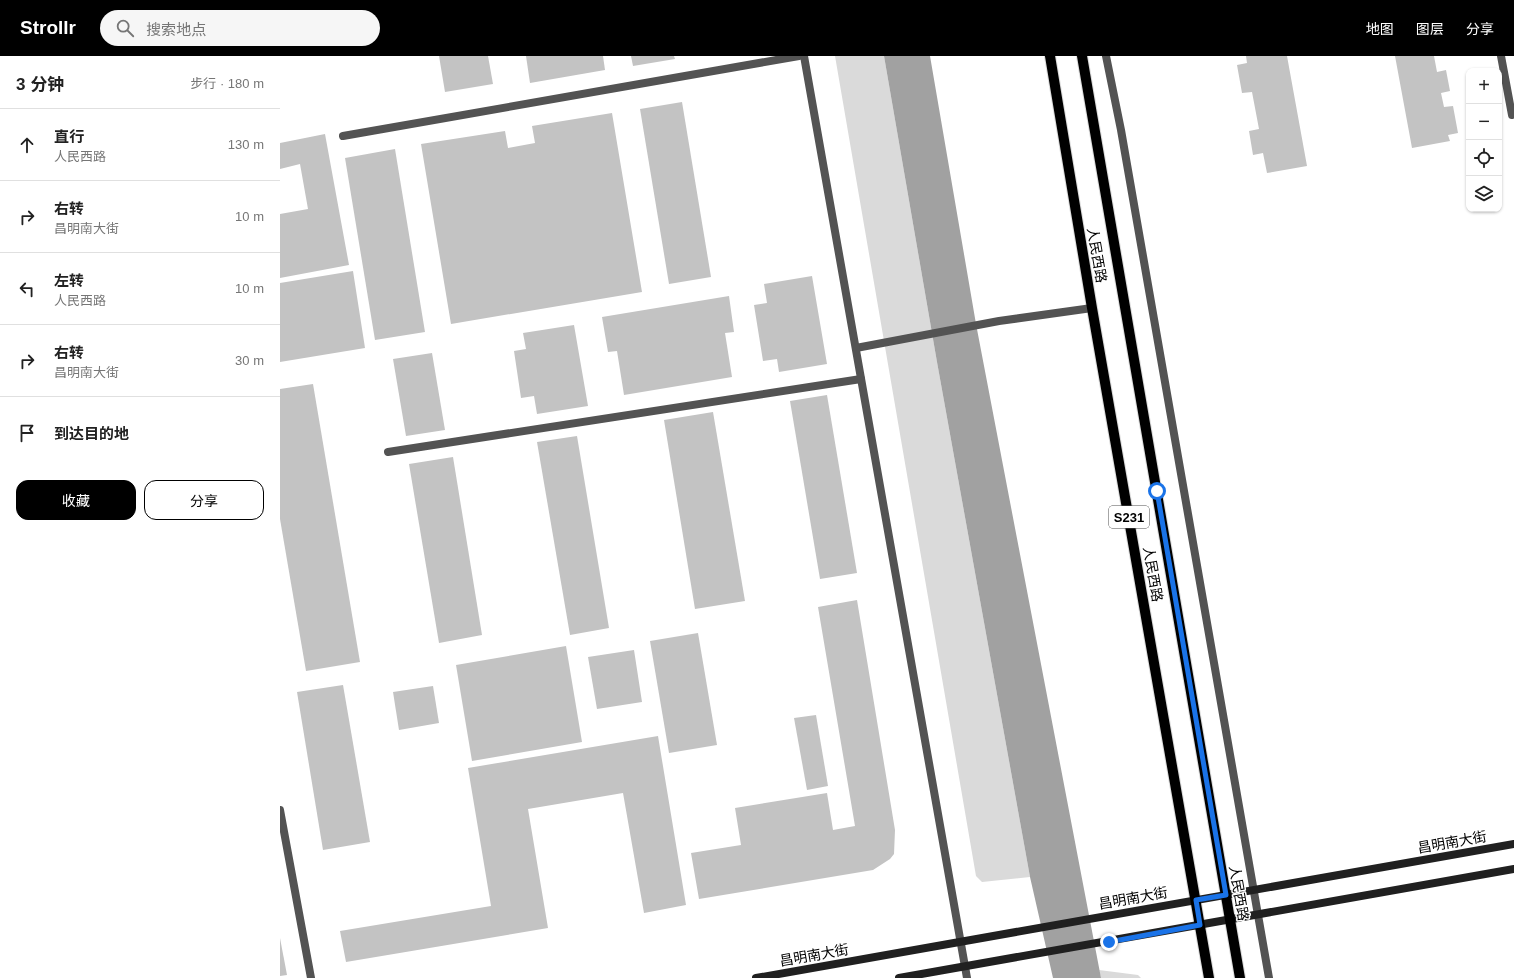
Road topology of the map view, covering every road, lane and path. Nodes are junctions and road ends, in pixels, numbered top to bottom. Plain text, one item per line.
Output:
1 (799, 56) edge
2 (804, 56) edge
3 (1050, 56) edge
4 (1082, 56) edge
5 (1106, 56) edge
6 (1501, 56) edge
7 (1512, 115) dead end
8 (343, 136) dead end
9 (1092, 308) junction
10 (856, 348) junction
11 (861, 379) junction
12 (388, 452) dead end
13 (280, 810) edge
14 (1514, 844) edge
15 (1514, 870) edge
16 (1254, 890) junction
17 (1226, 895) junction
18 (1196, 900) junction
19 (1258, 915) junction
20 (1230, 920) junction
21 (1200, 925) junction
22 (961, 942) junction
23 (965, 966) junction
24 (310, 978) edge
25 (756, 978) edge
26 (899, 978) edge
27 (968, 978) edge
28 (1209, 978) edge
29 (1240, 978) edge
30 (1269, 978) edge

1 - 8 street
2 - 10 street
3 - 9 main road, 人民西路 / S231
4 - 17 main road, 人民西路 / S231
5 - 16 street
6 - 7 street
9 - 10 street
9 - 18 main road, 人民西路 / S231
10 - 11 street
11 - 12 street
11 - 22 street
13 - 24 street
14 - 16 main road, 昌明南大街
15 - 19 main road
16 - 17 main road, 昌明南大街
16 - 19 street
17 - 18 main road, 昌明南大街
17 - 20 main road, 人民西路 / S231
18 - 21 main road, 人民西路 / S231
18 - 22 main road, 昌明南大街
19 - 20 main road
19 - 30 street
20 - 21 main road
20 - 29 main road, 人民西路 / S231
21 - 23 main road
21 - 28 main road, 人民西路 / S231
22 - 23 street
22 - 25 main road, 昌明南大街
23 - 26 main road
23 - 27 street

